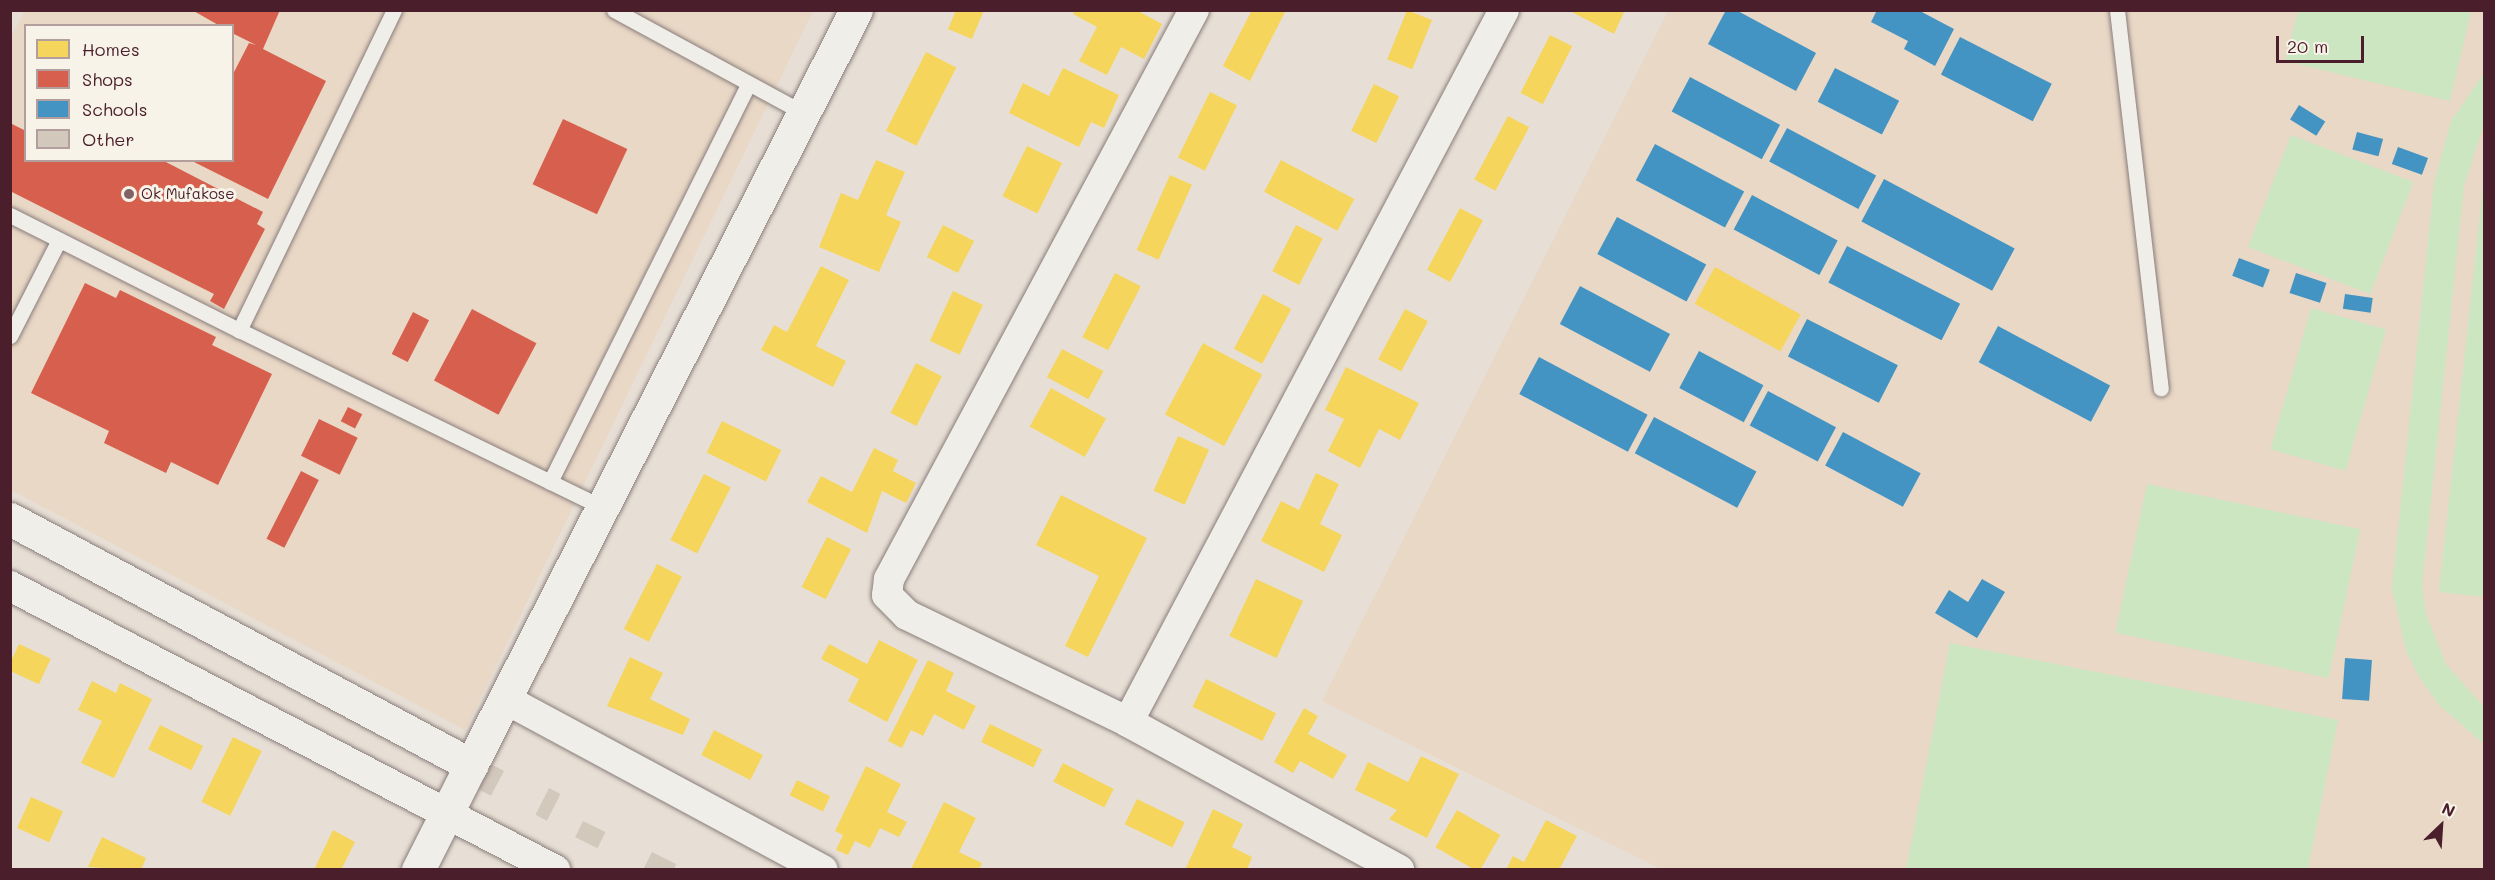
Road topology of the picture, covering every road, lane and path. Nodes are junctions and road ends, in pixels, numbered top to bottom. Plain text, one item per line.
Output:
1 (394, 10) edge
2 (615, 10) edge
3 (856, 10) edge
4 (1194, 10) edge
5 (1504, 10) edge
6 (2117, 10) edge
7 (748, 85) junction
8 (804, 113) junction
9 (10, 215) edge
10 (59, 240) junction
11 (239, 330) junction
12 (10, 336) edge
13 (2160, 388) dead end
14 (550, 482) junction
15 (606, 509) junction
16 (10, 519) edge
17 (10, 586) edge
18 (505, 699) junction
19 (1128, 722) junction
20 (471, 765) junction
21 (448, 812) junction
22 (418, 870) edge
23 (555, 870) edge
24 (822, 870) edge
25 (1399, 870) edge

1 - 11 lane
2 - 7 lane
3 - 8 street
4 - 19 street
5 - 19 street
6 - 13 lane
7 - 8 lane
7 - 14 lane
8 - 15 street
9 - 10 lane
10 - 11 lane
10 - 12 lane
11 - 14 lane
14 - 15 lane
15 - 18 street
16 - 20 street
17 - 21 street
18 - 20 street
18 - 24 street
19 - 25 street
20 - 21 street
21 - 22 street
21 - 23 street

